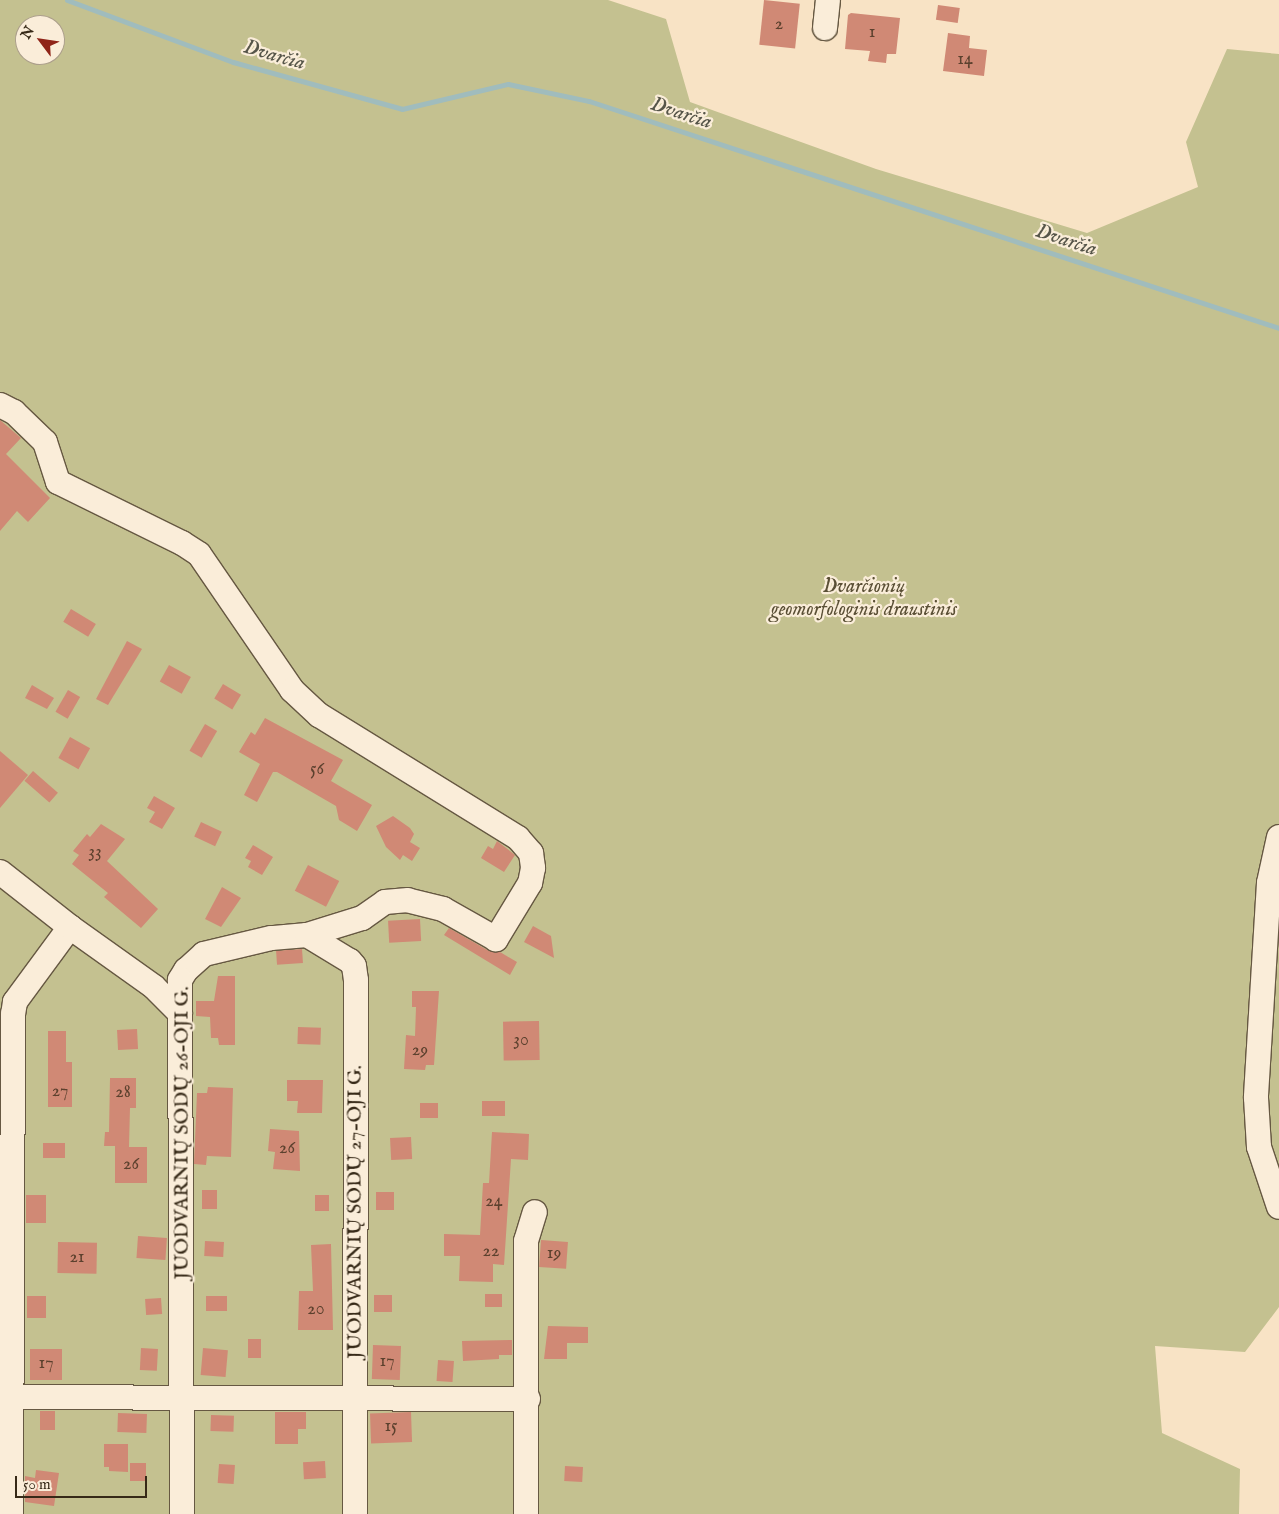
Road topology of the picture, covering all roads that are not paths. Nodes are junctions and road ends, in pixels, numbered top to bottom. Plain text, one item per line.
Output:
1 (828, 0) edge
2 (825, 28) dead end
3 (0, 405) edge
4 (1279, 837) edge
5 (0, 872) edge
6 (70, 927) junction
7 (307, 935) junction
8 (180, 980) junction
9 (154, 987) junction
10 (180, 1013) junction
11 (1279, 1207) edge
12 (534, 1212) dead end
13 (182, 1397) junction
14 (5, 1398) edge
15 (355, 1398) junction
16 (528, 1399) junction
17 (11, 1514) edge
18 (182, 1514) edge
19 (355, 1514) edge
20 (526, 1514) edge

1 - 2 street
3 - 7 street, JUODVARNIŲ SODŲ 26-OJI G.
4 - 11 street
5 - 6 street
6 - 9 street
6 - 14 street
7 - 8 street, JUODVARNIŲ SODŲ 26-OJI G.
7 - 15 street, JUODVARNIŲ SODŲ 27-OJI G.
8 - 9 street
8 - 10 street, JUODVARNIŲ SODŲ 26-OJI G.
9 - 10 street
10 - 13 street, JUODVARNIŲ SODŲ 26-OJI G.
12 - 16 street
13 - 14 street
13 - 15 street
13 - 18 street, JUODVARNIŲ SODŲ 26-OJI G.
14 - 17 street
15 - 16 street
15 - 19 street, JUODVARNIŲ SODŲ 27-OJI G.
16 - 20 street

